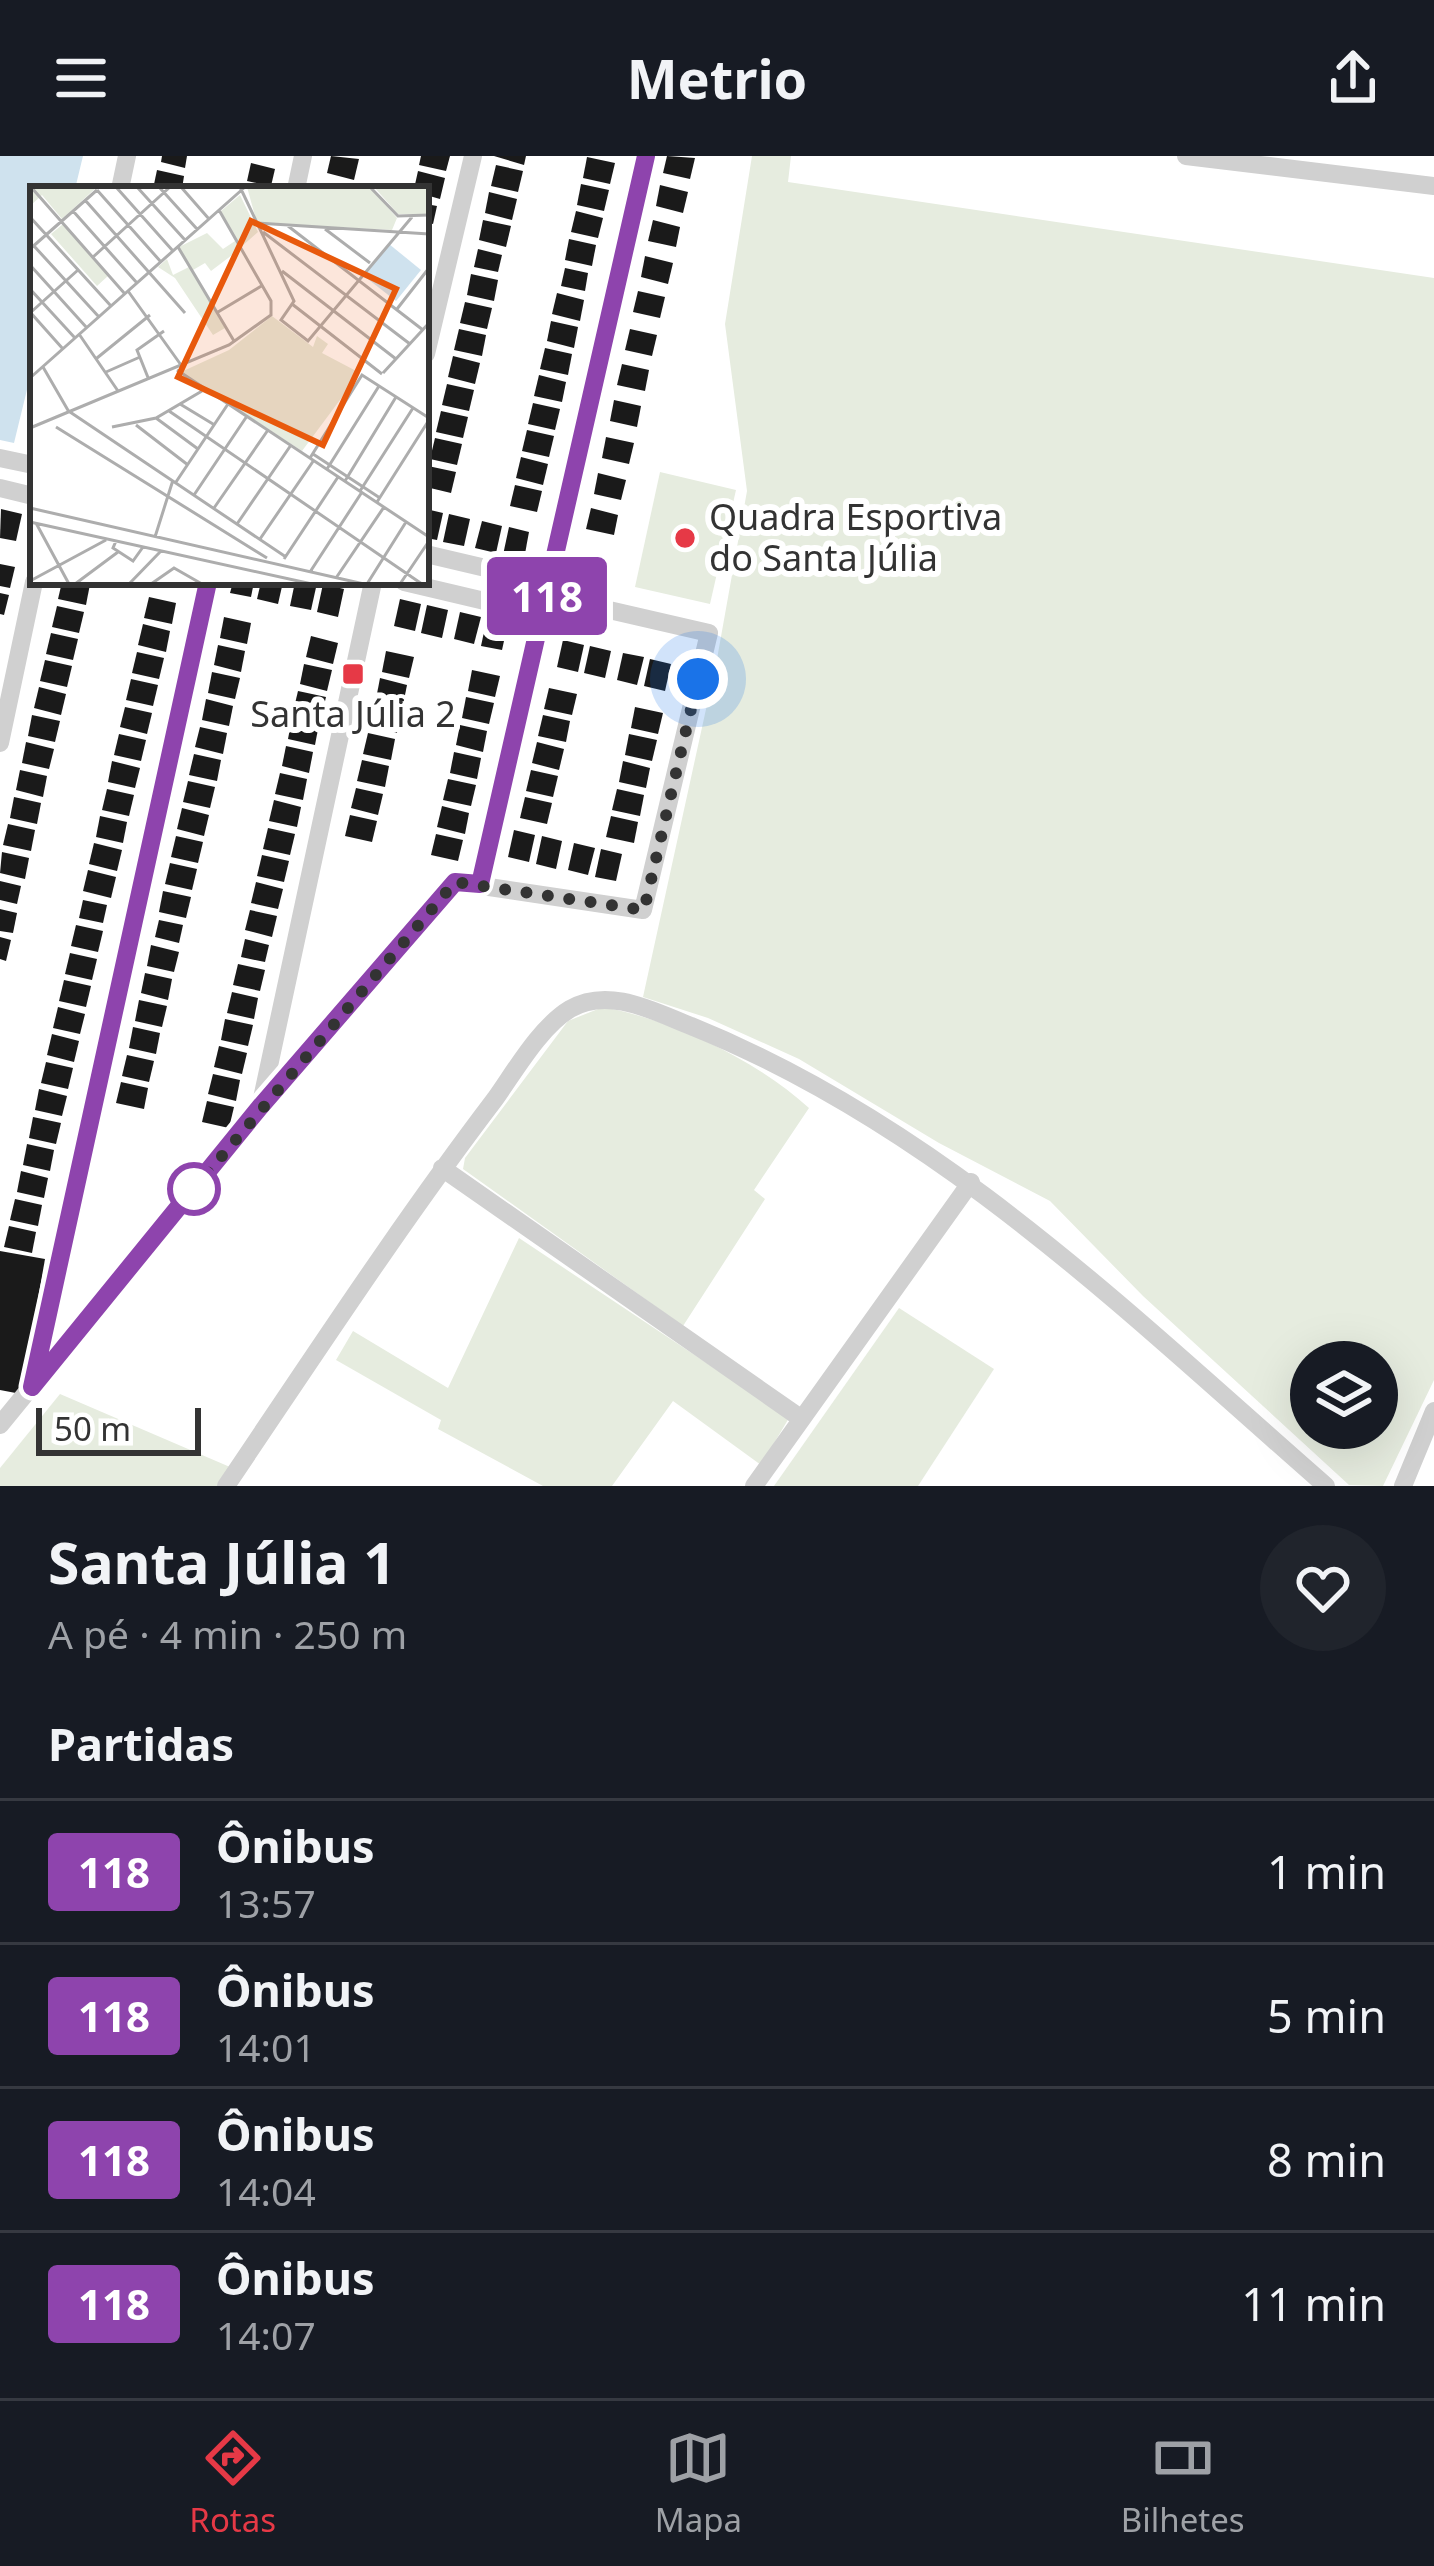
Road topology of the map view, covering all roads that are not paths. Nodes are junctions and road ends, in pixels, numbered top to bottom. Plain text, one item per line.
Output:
1 (127, 156) edge
2 (304, 156) edge
3 (473, 156) edge
4 (646, 156) edge
5 (1186, 156) edge
6 (121, 186) edge
7 (297, 186) edge
8 (1434, 186) edge
9 (429, 342) edge
10 (0, 458) edge
11 (30, 465) edge
12 (0, 488) edge
13 (30, 495) edge
14 (429, 555) edge
15 (550, 583) junction
16 (33, 585) edge
17 (207, 585) edge
18 (372, 585) edge
19 (417, 585) edge
20 (570, 602) junction
21 (544, 615) junction
22 (0, 742) edge
23 (480, 884) junction
24 (260, 1107) junction
25 (442, 1168) junction
26 (971, 1182) junction
27 (32, 1387) junction
28 (1434, 1412) edge
29 (800, 1418) junction
30 (0, 1426) edge
31 (226, 1486) edge
32 (754, 1486) edge
33 (1326, 1486) edge
34 (1403, 1486) edge

1 - 6 street
2 - 7 street
3 - 9 street
4 - 15 street
5 - 8 street
10 - 11 street
12 - 13 street
14 - 15 street
15 - 20 street
15 - 21 street
16 - 22 street
17 - 27 street
18 - 24 street
19 - 21 street
20 - 21 street
20 - 23 street
21 - 23 street
23 - 24 street
24 - 27 street
25 - 26 street
25 - 29 street
25 - 31 street
26 - 29 street
26 - 33 street
27 - 30 street
28 - 34 street
29 - 32 street

